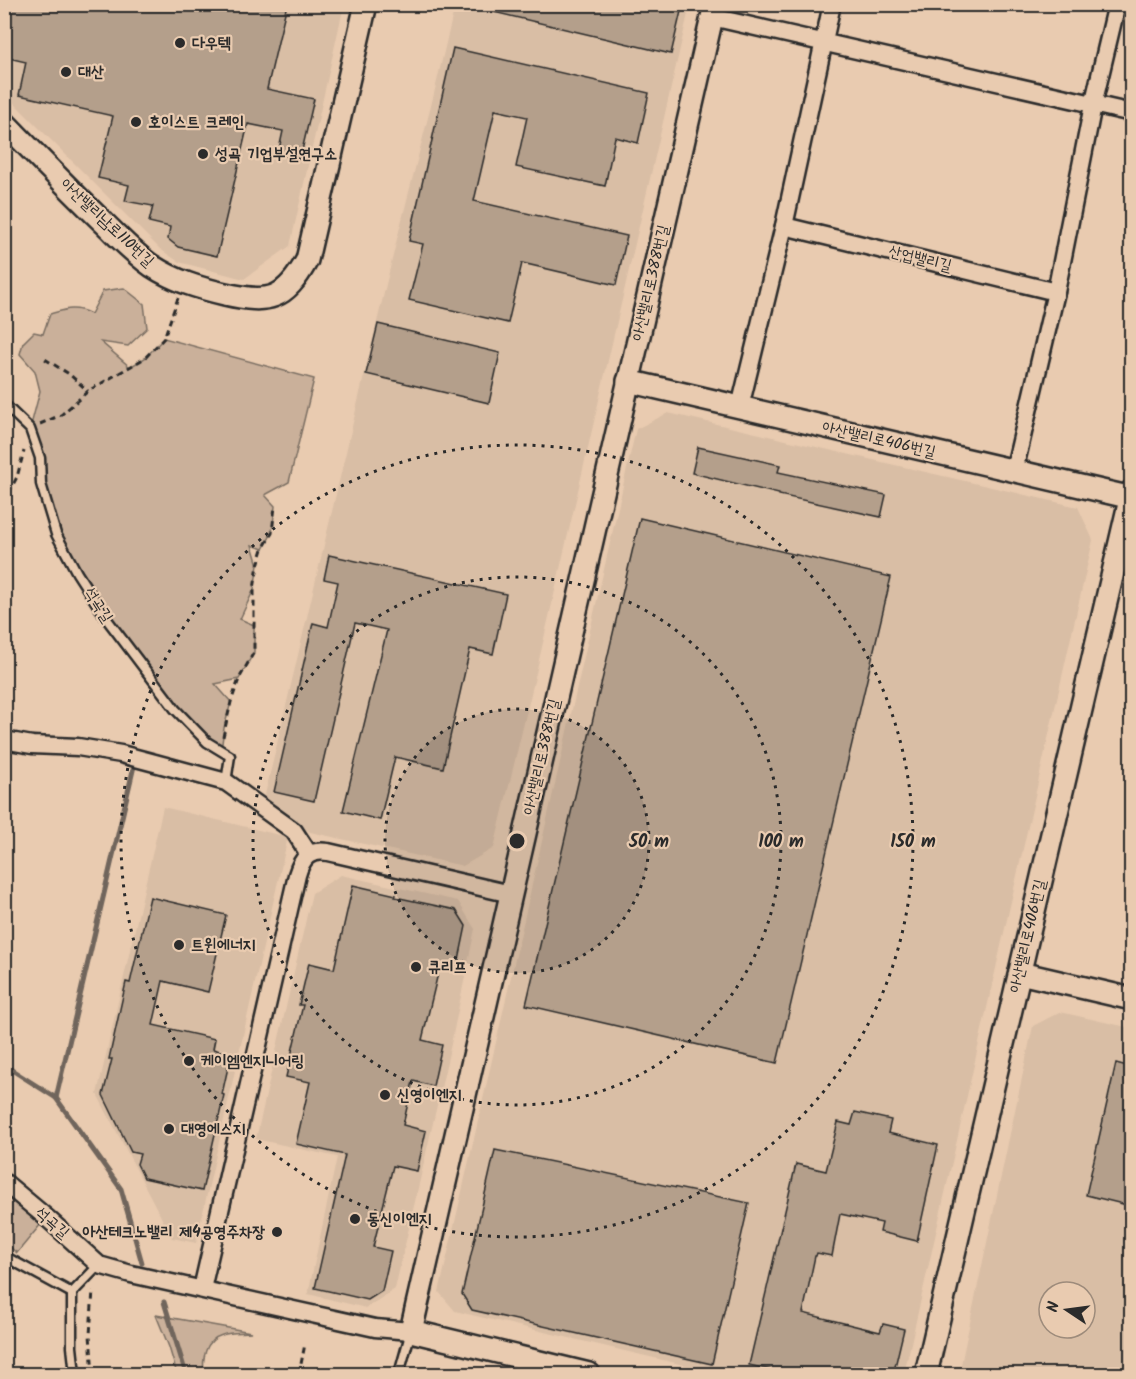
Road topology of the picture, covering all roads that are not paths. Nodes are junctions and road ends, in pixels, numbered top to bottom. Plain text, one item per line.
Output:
1 (366, 4) edge
2 (832, 4) edge
3 (1117, 4) edge
4 (713, 10) edge
5 (823, 42) junction
6 (1093, 105) junction
7 (1131, 113) edge
8 (4, 122) edge
9 (784, 226) junction
10 (1056, 292) junction
11 (628, 381) junction
12 (4, 404) edge
13 (740, 407) junction
14 (1014, 471) junction
15 (1131, 496) edge
16 (4, 740) edge
17 (226, 782) junction
18 (309, 854) junction
19 (511, 894) junction
20 (1020, 973) junction
21 (1131, 999) edge
22 (4, 1182) edge
23 (4, 1256) edge
24 (99, 1264) junction
25 (202, 1289) junction
26 (72, 1293) junction
27 (411, 1331) junction
28 (75, 1374) edge
29 (399, 1374) edge
30 (589, 1374) edge
31 (926, 1374) edge

1 - 8 street, 아산밸리남로110번길
2 - 5 street
3 - 6 street
4 - 5 street
4 - 11 street, 아산밸리로388번길
5 - 6 street
5 - 9 street
6 - 7 street
6 - 10 street
9 - 10 street, 산업밸리길
9 - 13 street
10 - 14 street
11 - 13 street, 아산밸리로406번길
11 - 19 street, 아산밸리로388번길
12 - 17 lane, 석곡길
13 - 14 street, 아산밸리로406번길
14 - 15 street, 아산밸리로406번길
15 - 20 street, 아산밸리로406번길
16 - 17 street
17 - 18 street
18 - 19 street
18 - 25 street
19 - 27 street, 아산밸리로388번길
20 - 21 street
20 - 31 street, 아산밸리로406번길
22 - 24 street, 석곡길
23 - 26 lane
24 - 25 street, 석곡길
24 - 26 lane
25 - 27 street, 석곡길
26 - 28 lane
27 - 29 lane
27 - 30 street

